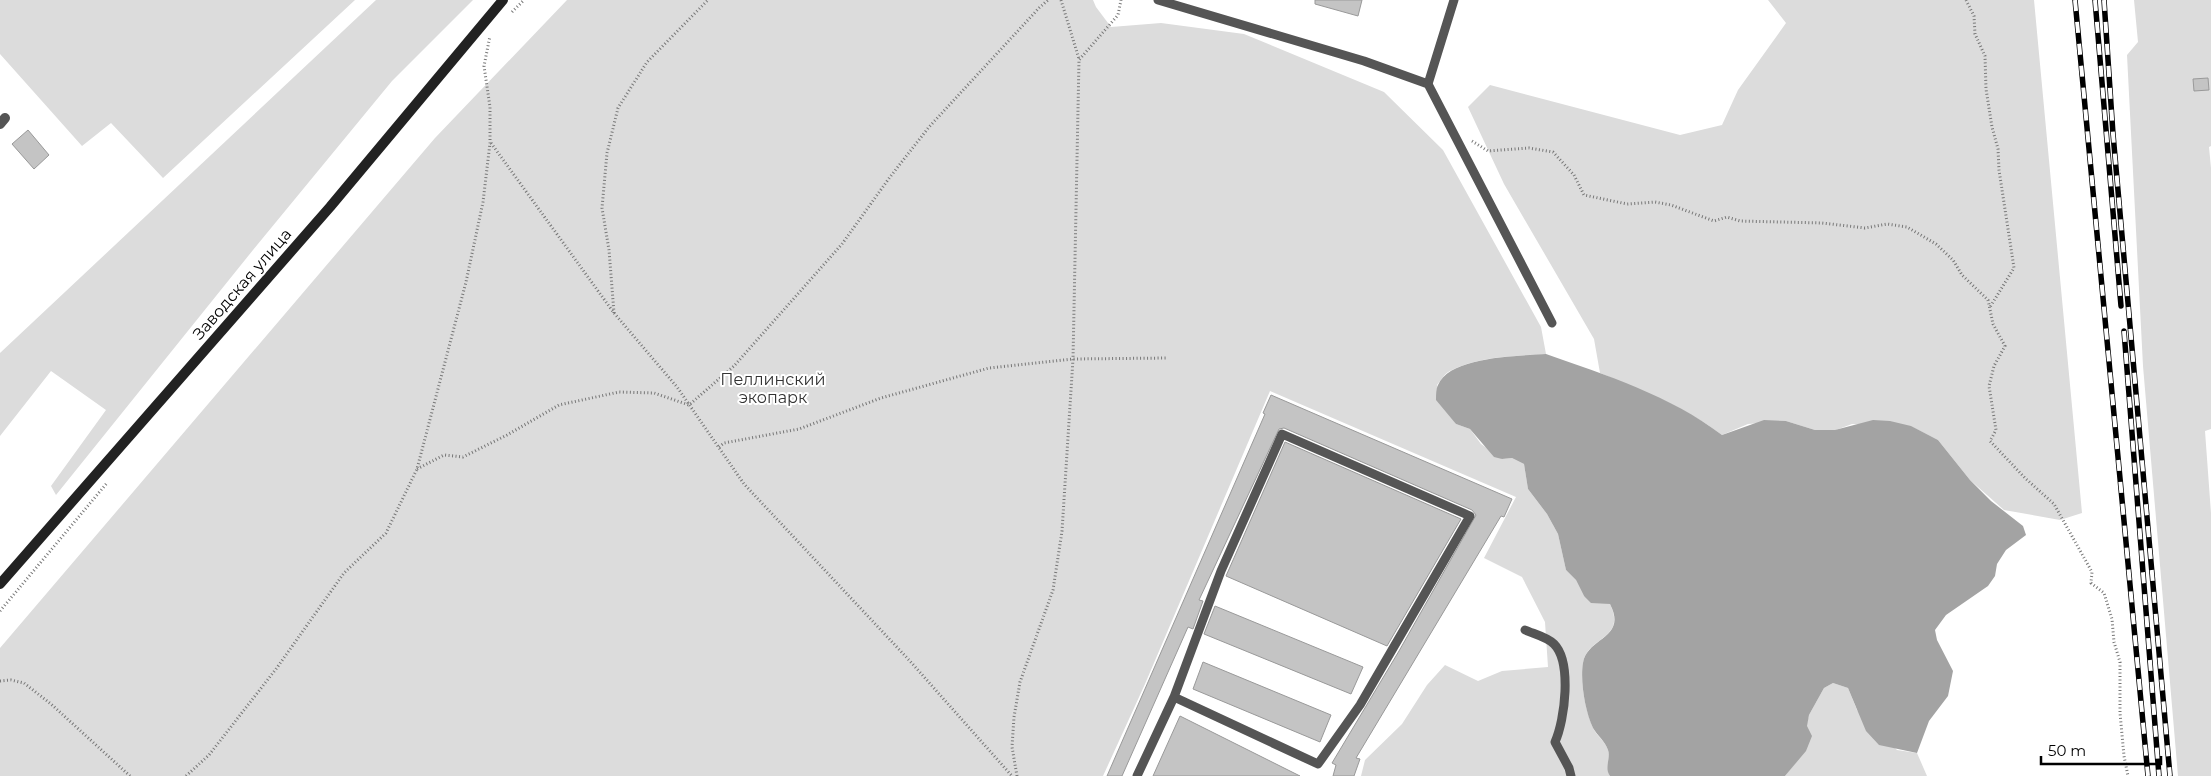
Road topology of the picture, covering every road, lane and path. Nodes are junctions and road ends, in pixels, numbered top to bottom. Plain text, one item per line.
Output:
1 (503, 0) edge
2 (708, 0) edge
3 (1048, 0) edge
4 (1061, 0) edge
5 (1121, 0) edge
6 (1158, 0) edge
7 (1454, 0) edge
8 (1966, 0) edge
9 (490, 34) dead end
10 (1079, 60) junction
11 (1428, 84) junction
12 (1468, 137) dead end
13 (490, 143) junction
14 (1990, 308) junction
15 (614, 313) junction
16 (1552, 323) dead end
17 (1168, 358) dead end
18 (1073, 359) junction
19 (689, 405) junction
20 (718, 447) junction
21 (416, 469) junction
22 (0, 584) edge
23 (1525, 630) dead end
24 (0, 681) edge
25 (1174, 698) junction
26 (130, 776) edge
27 (186, 776) edge
28 (1012, 776) edge
29 (1017, 776) edge
30 (1137, 776) edge
31 (1571, 776) edge
32 (2128, 776) edge

1 - 22 street, Заводская улица
2 - 15 path
3 - 19 path
4 - 10 path
5 - 10 path
6 - 11 lane
7 - 11 lane
8 - 14 path
9 - 13 path
10 - 18 path
11 - 16 lane
12 - 14 path
13 - 15 path
13 - 21 path
14 - 32 path
15 - 19 path
17 - 18 path
18 - 20 path
18 - 29 path
19 - 20 path
19 - 21 path
20 - 28 path
21 - 27 path
23 - 31 lane
24 - 26 path
25 - 25 lane
25 - 30 lane

